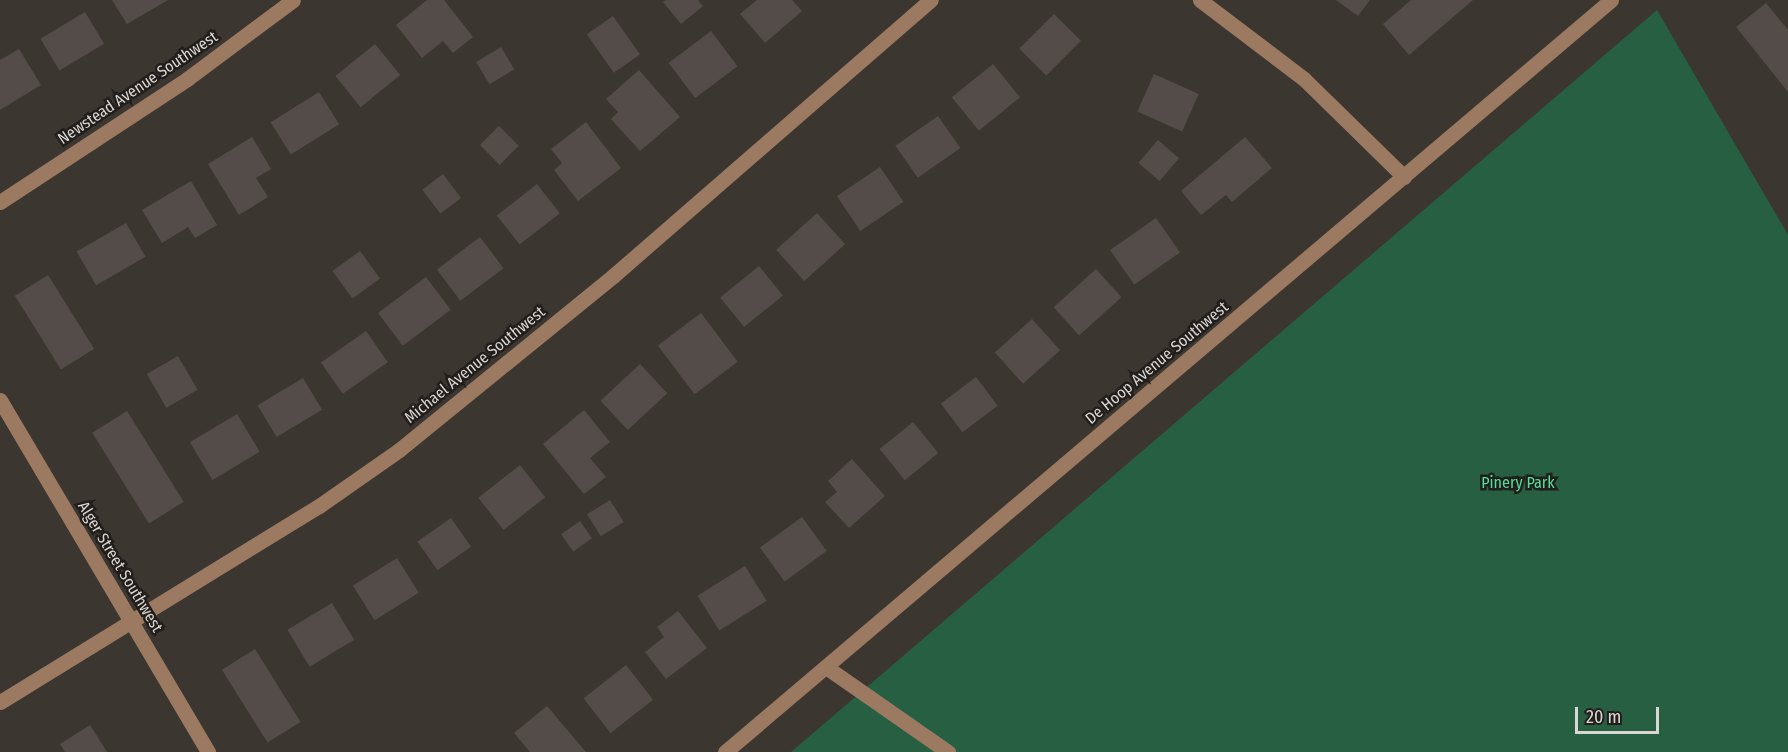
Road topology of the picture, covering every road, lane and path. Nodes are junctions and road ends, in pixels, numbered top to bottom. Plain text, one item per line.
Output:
1 (293, 0) edge
2 (931, 0) edge
3 (1200, 0) edge
4 (1611, 0) edge
5 (1404, 177) junction
6 (0, 202) edge
7 (0, 400) edge
8 (132, 621) junction
9 (826, 667) junction
10 (0, 702) edge
11 (208, 752) edge
12 (725, 752) edge
13 (948, 752) edge

1 - 6 street, Newstead Avenue Southwest
2 - 8 street, Michael Avenue Southwest
3 - 5 street
4 - 5 street, De Hoop Avenue Southwest
5 - 9 street, De Hoop Avenue Southwest
7 - 8 street, Alger Street Southwest
8 - 10 street, Michael Avenue Southwest
8 - 11 street, Alger Street Southwest
9 - 12 street, De Hoop Avenue Southwest
9 - 13 street

